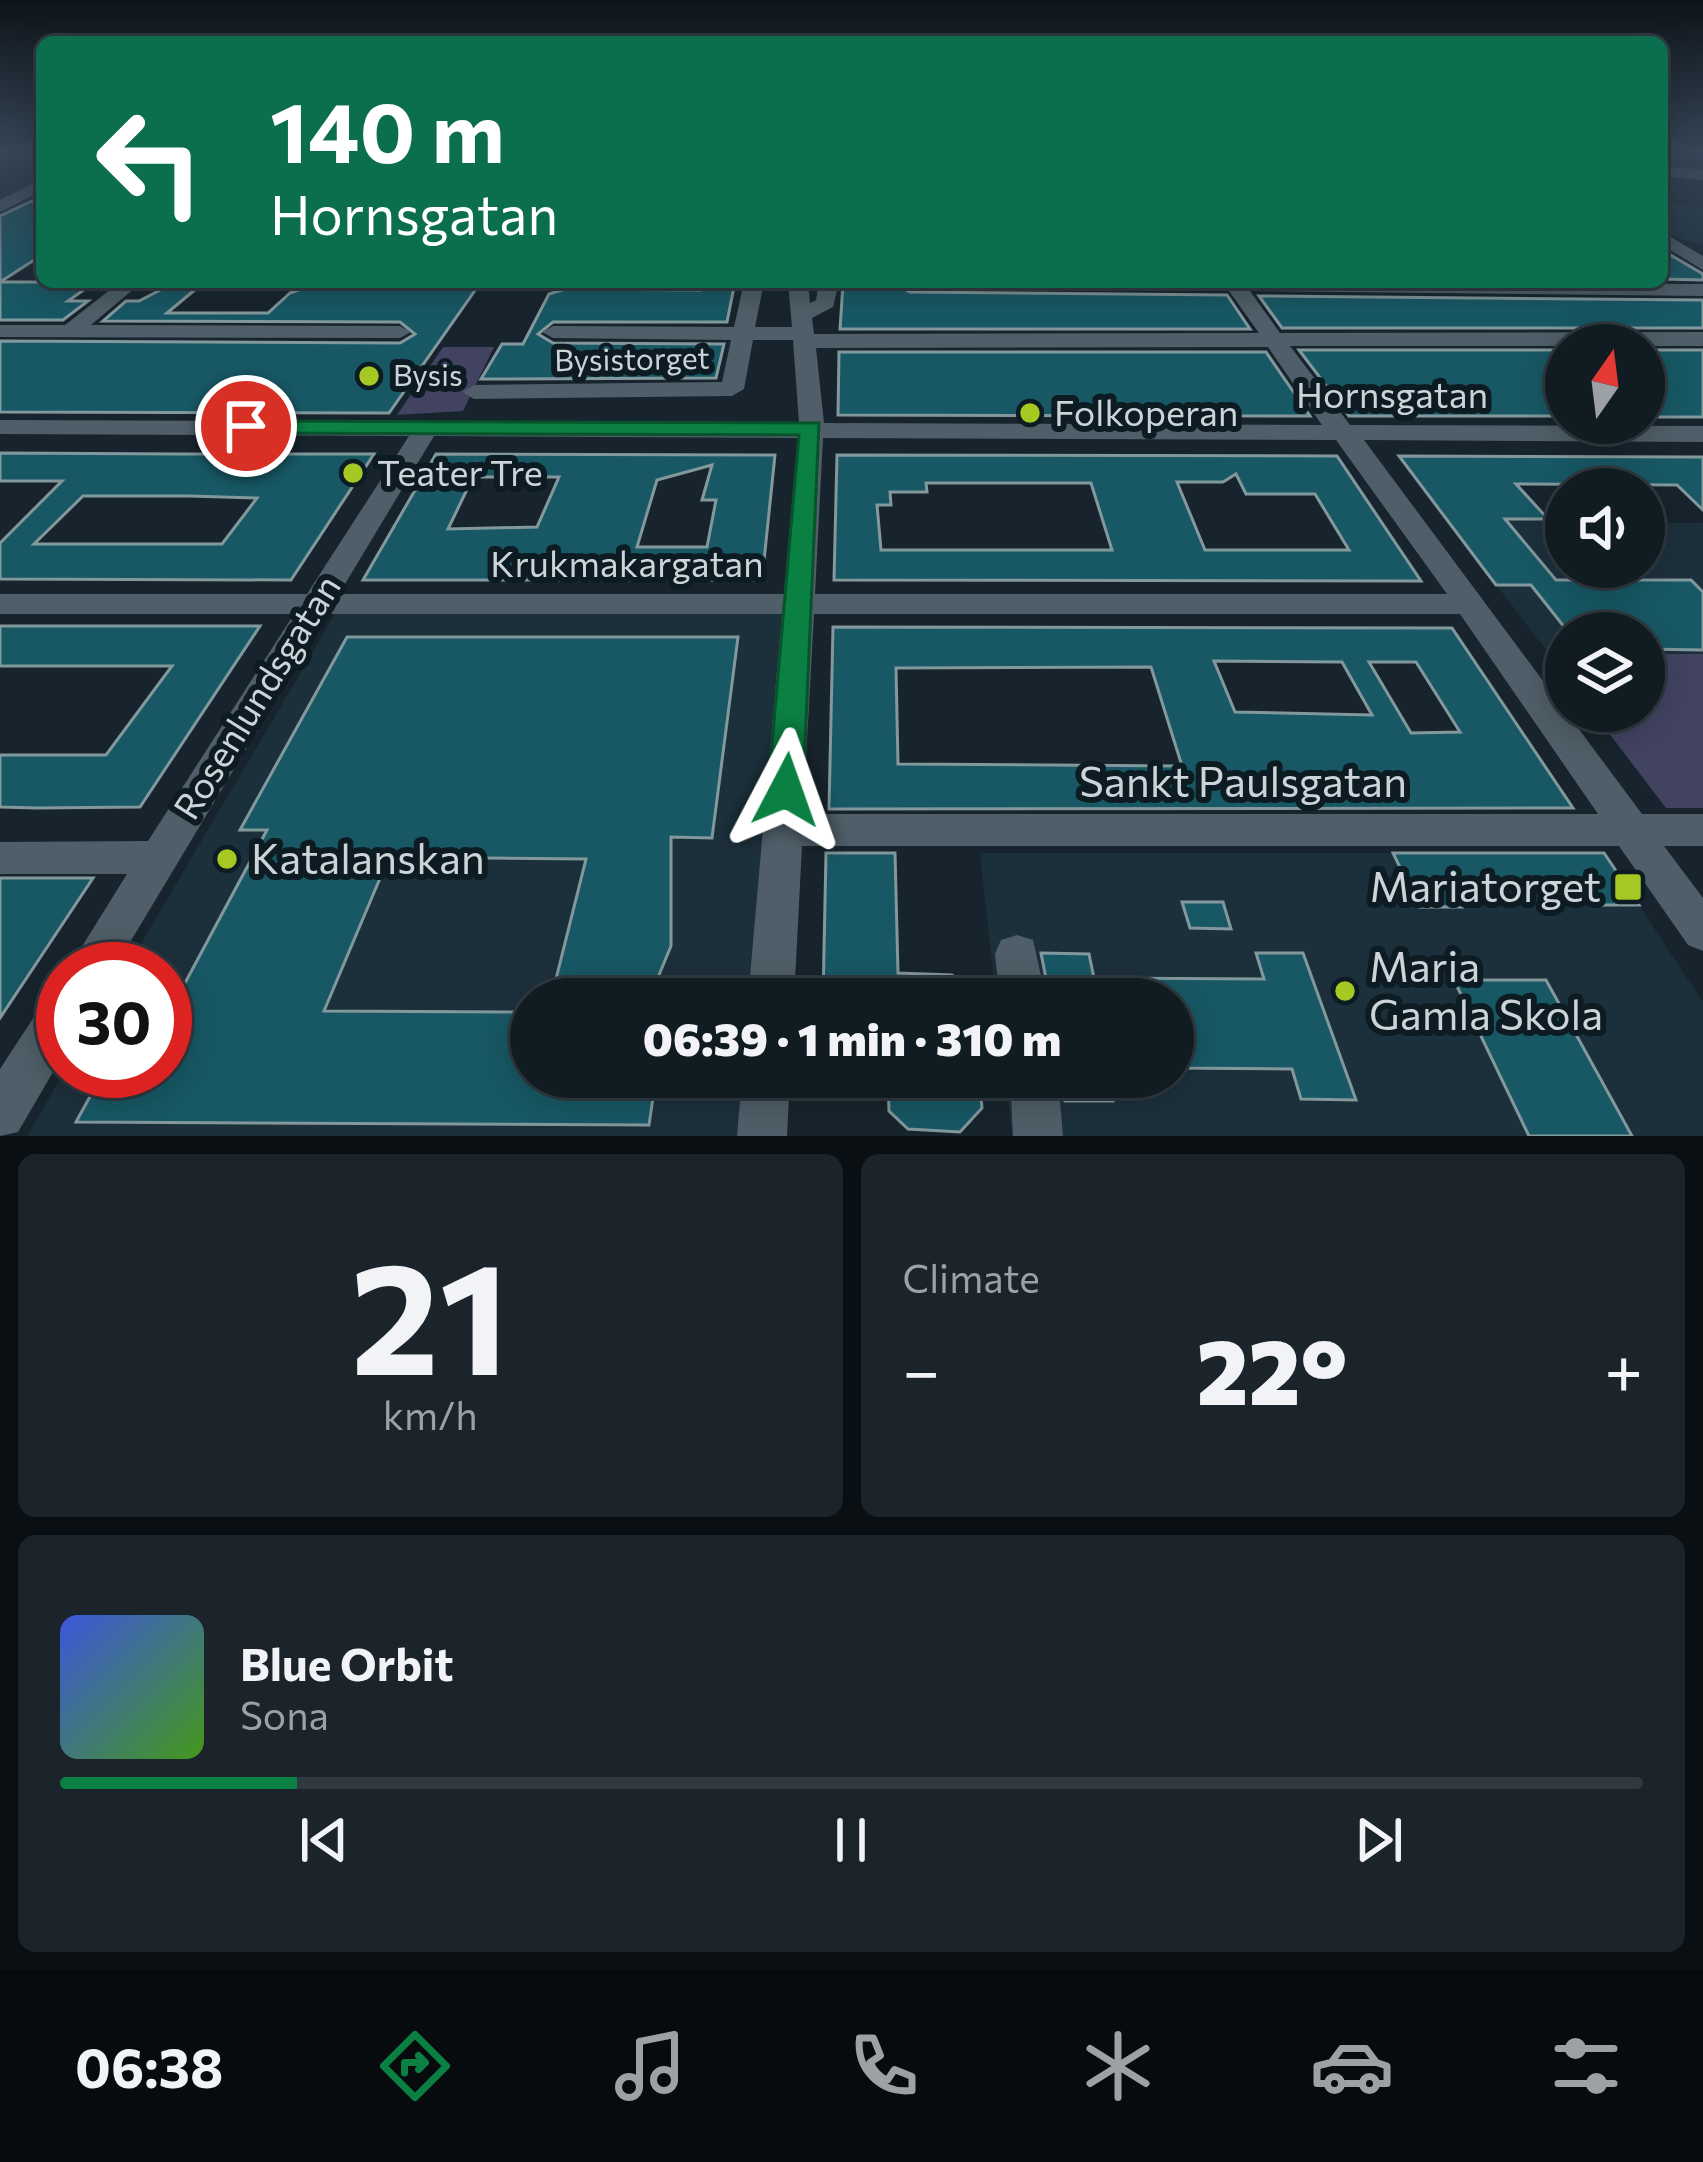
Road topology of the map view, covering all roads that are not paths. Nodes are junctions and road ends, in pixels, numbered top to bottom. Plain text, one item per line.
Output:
1 (1668, 244) edge
2 (1703, 249) edge
3 (1703, 264) edge
4 (124, 288) edge
5 (753, 288) edge
6 (798, 288) edge
7 (828, 288) edge
8 (1237, 288) edge
9 (1547, 288) edge
10 (1703, 290) edge
11 (802, 330) junction
12 (0, 331) edge
13 (69, 332) junction
14 (400, 332) dead end
15 (553, 332) dead end
16 (745, 332) junction
17 (1274, 338) junction
18 (1703, 339) edge
19 (474, 392) dead end
20 (0, 427) edge
21 (422, 433) junction
22 (810, 435) junction
23 (1346, 436) junction
24 (1703, 438) edge
25 (0, 439) edge
26 (314, 602) junction
27 (799, 603) junction
28 (0, 604) edge
29 (1471, 604) junction
30 (783, 830) junction
31 (1629, 830) junction
32 (1703, 830) edge
33 (159, 857) junction
34 (0, 858) edge
35 (1703, 932) edge
36 (107, 942) edge
37 (1017, 954) dead end
38 (772, 978) edge
39 (1020, 978) edge
40 (36, 1056) edge
41 (764, 1098) edge
42 (1035, 1098) edge
43 (0, 1114) edge
44 (761, 1136) edge
45 (1038, 1136) edge

1 - 2 street
1 - 3 street
4 - 13 street
5 - 16 street, Bysistorget
6 - 11 street
7 - 11 street
8 - 17 street
9 - 10 street
11 - 16 street
11 - 17 street
11 - 22 street
12 - 13 street
13 - 14 street
15 - 16 street
16 - 19 street, Bysistorget
17 - 18 street
17 - 23 street
20 - 21 street, Hornsgatan
21 - 22 street, Hornsgatan
21 - 25 street, Hornsgatan
21 - 26 street, Rosenlundsgatan
22 - 23 street, Hornsgatan
22 - 27 street
23 - 24 street, Hornsgatan
23 - 29 street
26 - 27 street, Krukmakargatan
26 - 28 street, Krukmakargatan
26 - 33 street, Rosenlundsgatan
27 - 29 street, Krukmakargatan
27 - 30 street
29 - 31 street
30 - 31 street, Sankt Paulsgatan
30 - 38 street
31 - 32 street, Sankt Paulsgatan
31 - 35 street
33 - 34 street
33 - 36 street, Rosenlundsgatan
37 - 39 street
40 - 43 street
41 - 44 street
42 - 45 street

